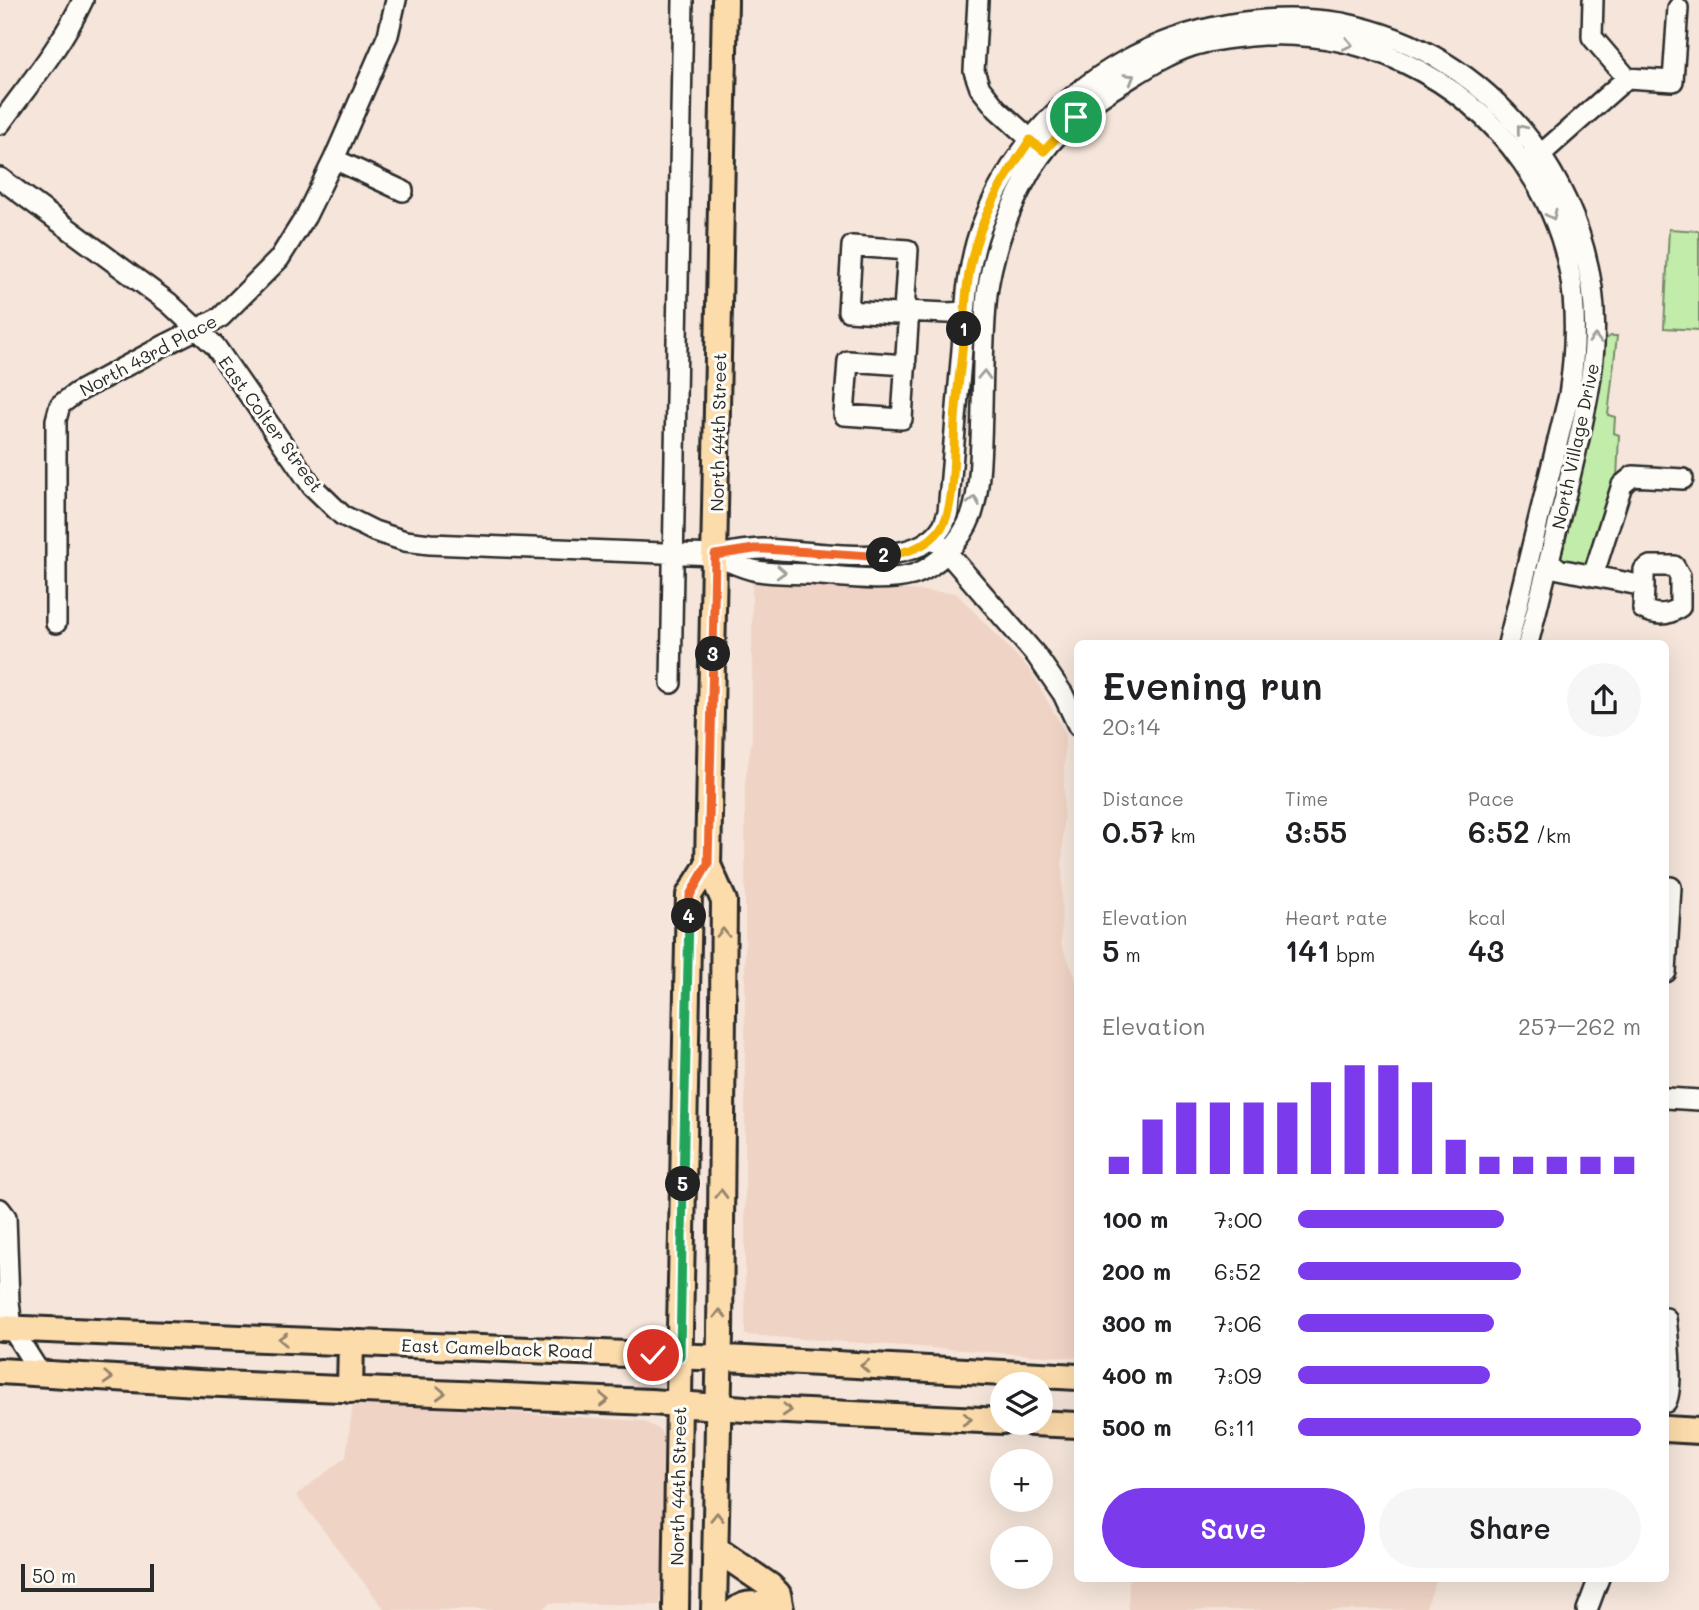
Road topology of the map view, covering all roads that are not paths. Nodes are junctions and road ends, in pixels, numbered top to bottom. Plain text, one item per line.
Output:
1 (83, 0) edge
2 (396, 0) edge
3 (683, 0) edge
4 (725, 0) edge
5 (978, 0) edge
6 (1594, 1) edge
7 (1678, 8) dead end
8 (1627, 78) junction
9 (0, 124) edge
10 (1037, 146) junction
11 (334, 159) junction
12 (1533, 161) junction
13 (0, 178) edge
14 (403, 191) dead end
15 (965, 312) junction
16 (196, 329) junction
17 (906, 365) dead end
18 (1684, 479) dead end
19 (934, 537) junction
20 (947, 552) junction
21 (673, 553) junction
22 (715, 555) junction
23 (1549, 561) junction
24 (1593, 576) junction
25 (1644, 586) dead end
26 (56, 622) dead end
27 (1509, 640) edge
28 (1529, 640) edge
29 (671, 683) dead end
30 (1074, 717) edge
31 (708, 864) junction
32 (1669, 887) edge
33 (1669, 921) edge
34 (1669, 1098) edge
35 (1699, 1100) edge
36 (0, 1209) edge
37 (5, 1301) edge
38 (6, 1328) edge
39 (351, 1342) junction
40 (1669, 1350) edge
41 (680, 1356) junction
42 (720, 1358) junction
43 (0, 1371) edge
44 (40, 1374) junction
45 (1074, 1377) edge
46 (350, 1390) junction
47 (1669, 1397) edge
48 (679, 1404) junction
49 (719, 1406) junction
50 (990, 1420) edge
51 (1053, 1424) edge
52 (1074, 1425) edge
53 (1669, 1429) edge
54 (1699, 1431) edge
55 (716, 1549) junction
56 (1598, 1582) edge
57 (677, 1610) edge
58 (714, 1610) edge
59 (736, 1610) edge
60 (772, 1610) edge
61 (781, 1610) edge
62 (1587, 1610) edge

1 - 9 street
2 - 11 street, North 43rd Place
3 - 21 street
4 - 22 main road, North 44th Street
5 - 10 street
6 - 8 street
7 - 8 street
8 - 12 street
10 - 12 street, North Village Drive
10 - 15 street, North Village Drive
20 -> 10 street, North Village Drive
11 - 14 street
11 - 16 street, North 43rd Place
23 -> 12 street, North Village Drive
12 -> 27 street, North Village Drive
13 - 16 street, East Colter Street
15 - 17 street
15 - 19 street, North Village Drive
16 - 21 street, East Colter Street
16 - 26 street, North 43rd Place
18 - 24 street
19 - 20 street
19 - 22 street, East Colter Street
22 -> 20 street, East Colter Street
20 - 30 street
21 - 22 street, East Colter Street
21 - 29 street
22 - 31 main road, North 44th Street
23 - 24 street
23 - 28 street, North Village Drive
24 - 25 street
31 - 41 main road, North 44th Street
42 -> 31 main road, North 44th Street
32 - 33 street
34 - 35 street
36 - 37 street
37 - 38 street
39 -> 38 main road, East Camelback Road
38 - 44 street
39 - 41 main road, East Camelback Road
39 - 46 main road
40 - 47 street
41 - 42 main road, East Camelback Road
41 - 48 main road, North 44th Street
45 -> 42 main road, East Camelback Road
42 - 49 main road, North 44th Street
43 - 44 main road
44 -> 46 main road
46 -> 48 main road
48 - 49 main road
48 - 57 main road, North 44th Street
49 -> 50 main road
55 -> 49 main road, North 44th Street
51 - 52 main road
53 - 54 main road
55 - 58 main road, North 44th Street
55 - 61 main road
56 - 62 street
59 - 60 main road

